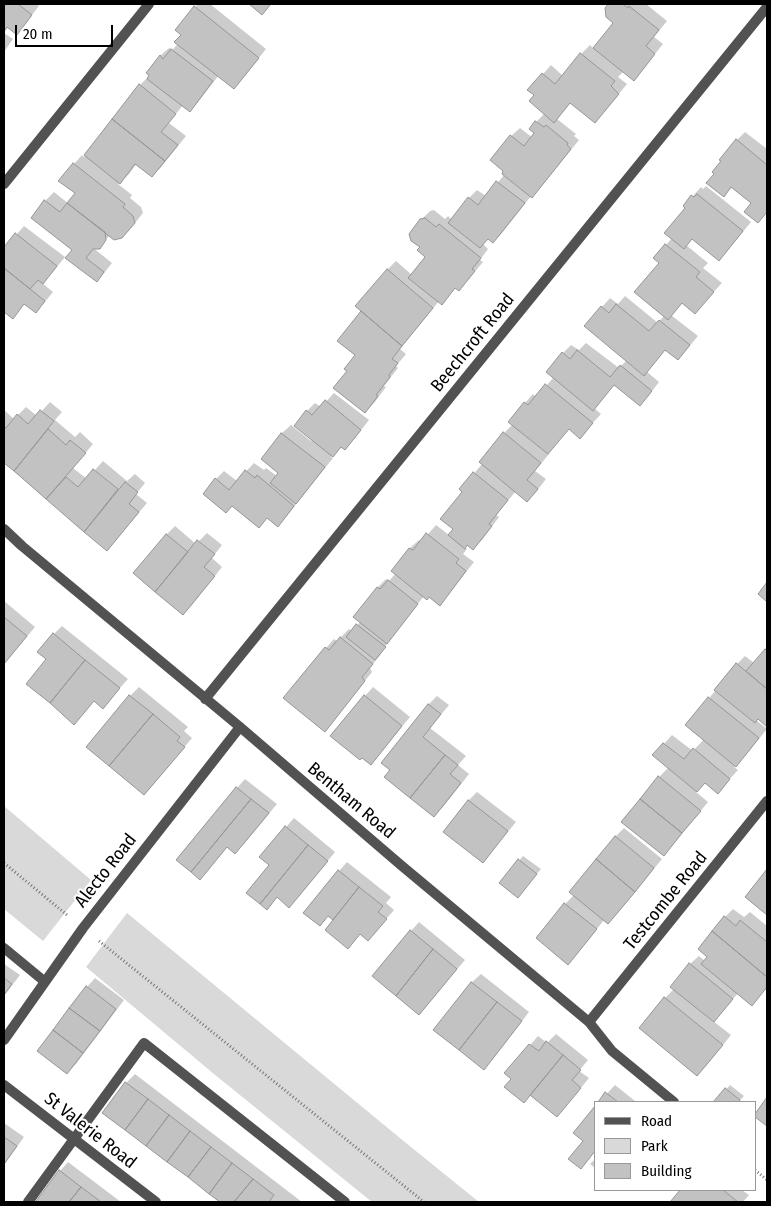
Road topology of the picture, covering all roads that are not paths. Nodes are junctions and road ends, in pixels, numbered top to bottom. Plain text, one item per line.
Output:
1 (150, 4) edge
2 (767, 7) edge
3 (4, 184) edge
4 (4, 529) edge
5 (205, 699) junction
6 (240, 727) junction
7 (767, 801) edge
8 (4, 948) edge
9 (44, 981) junction
10 (589, 1022) junction
11 (4, 1040) edge
12 (4, 1085) edge
13 (673, 1101) edge
14 (74, 1139) junction
15 (28, 1202) edge
16 (156, 1202) edge
17 (345, 1202) edge

1 - 3 street
2 - 5 street, Beechcroft Road
4 - 5 street, Bentham Road
5 - 6 street, Bentham Road
6 - 9 street, Alecto Road
6 - 10 street, Bentham Road
7 - 10 street, Testcombe Road
8 - 9 street
9 - 11 street, Alecto Road
10 - 13 street, Bentham Road
12 - 14 street, St Valerie Road
14 - 15 street
14 - 16 street, St Valerie Road
14 - 17 street

